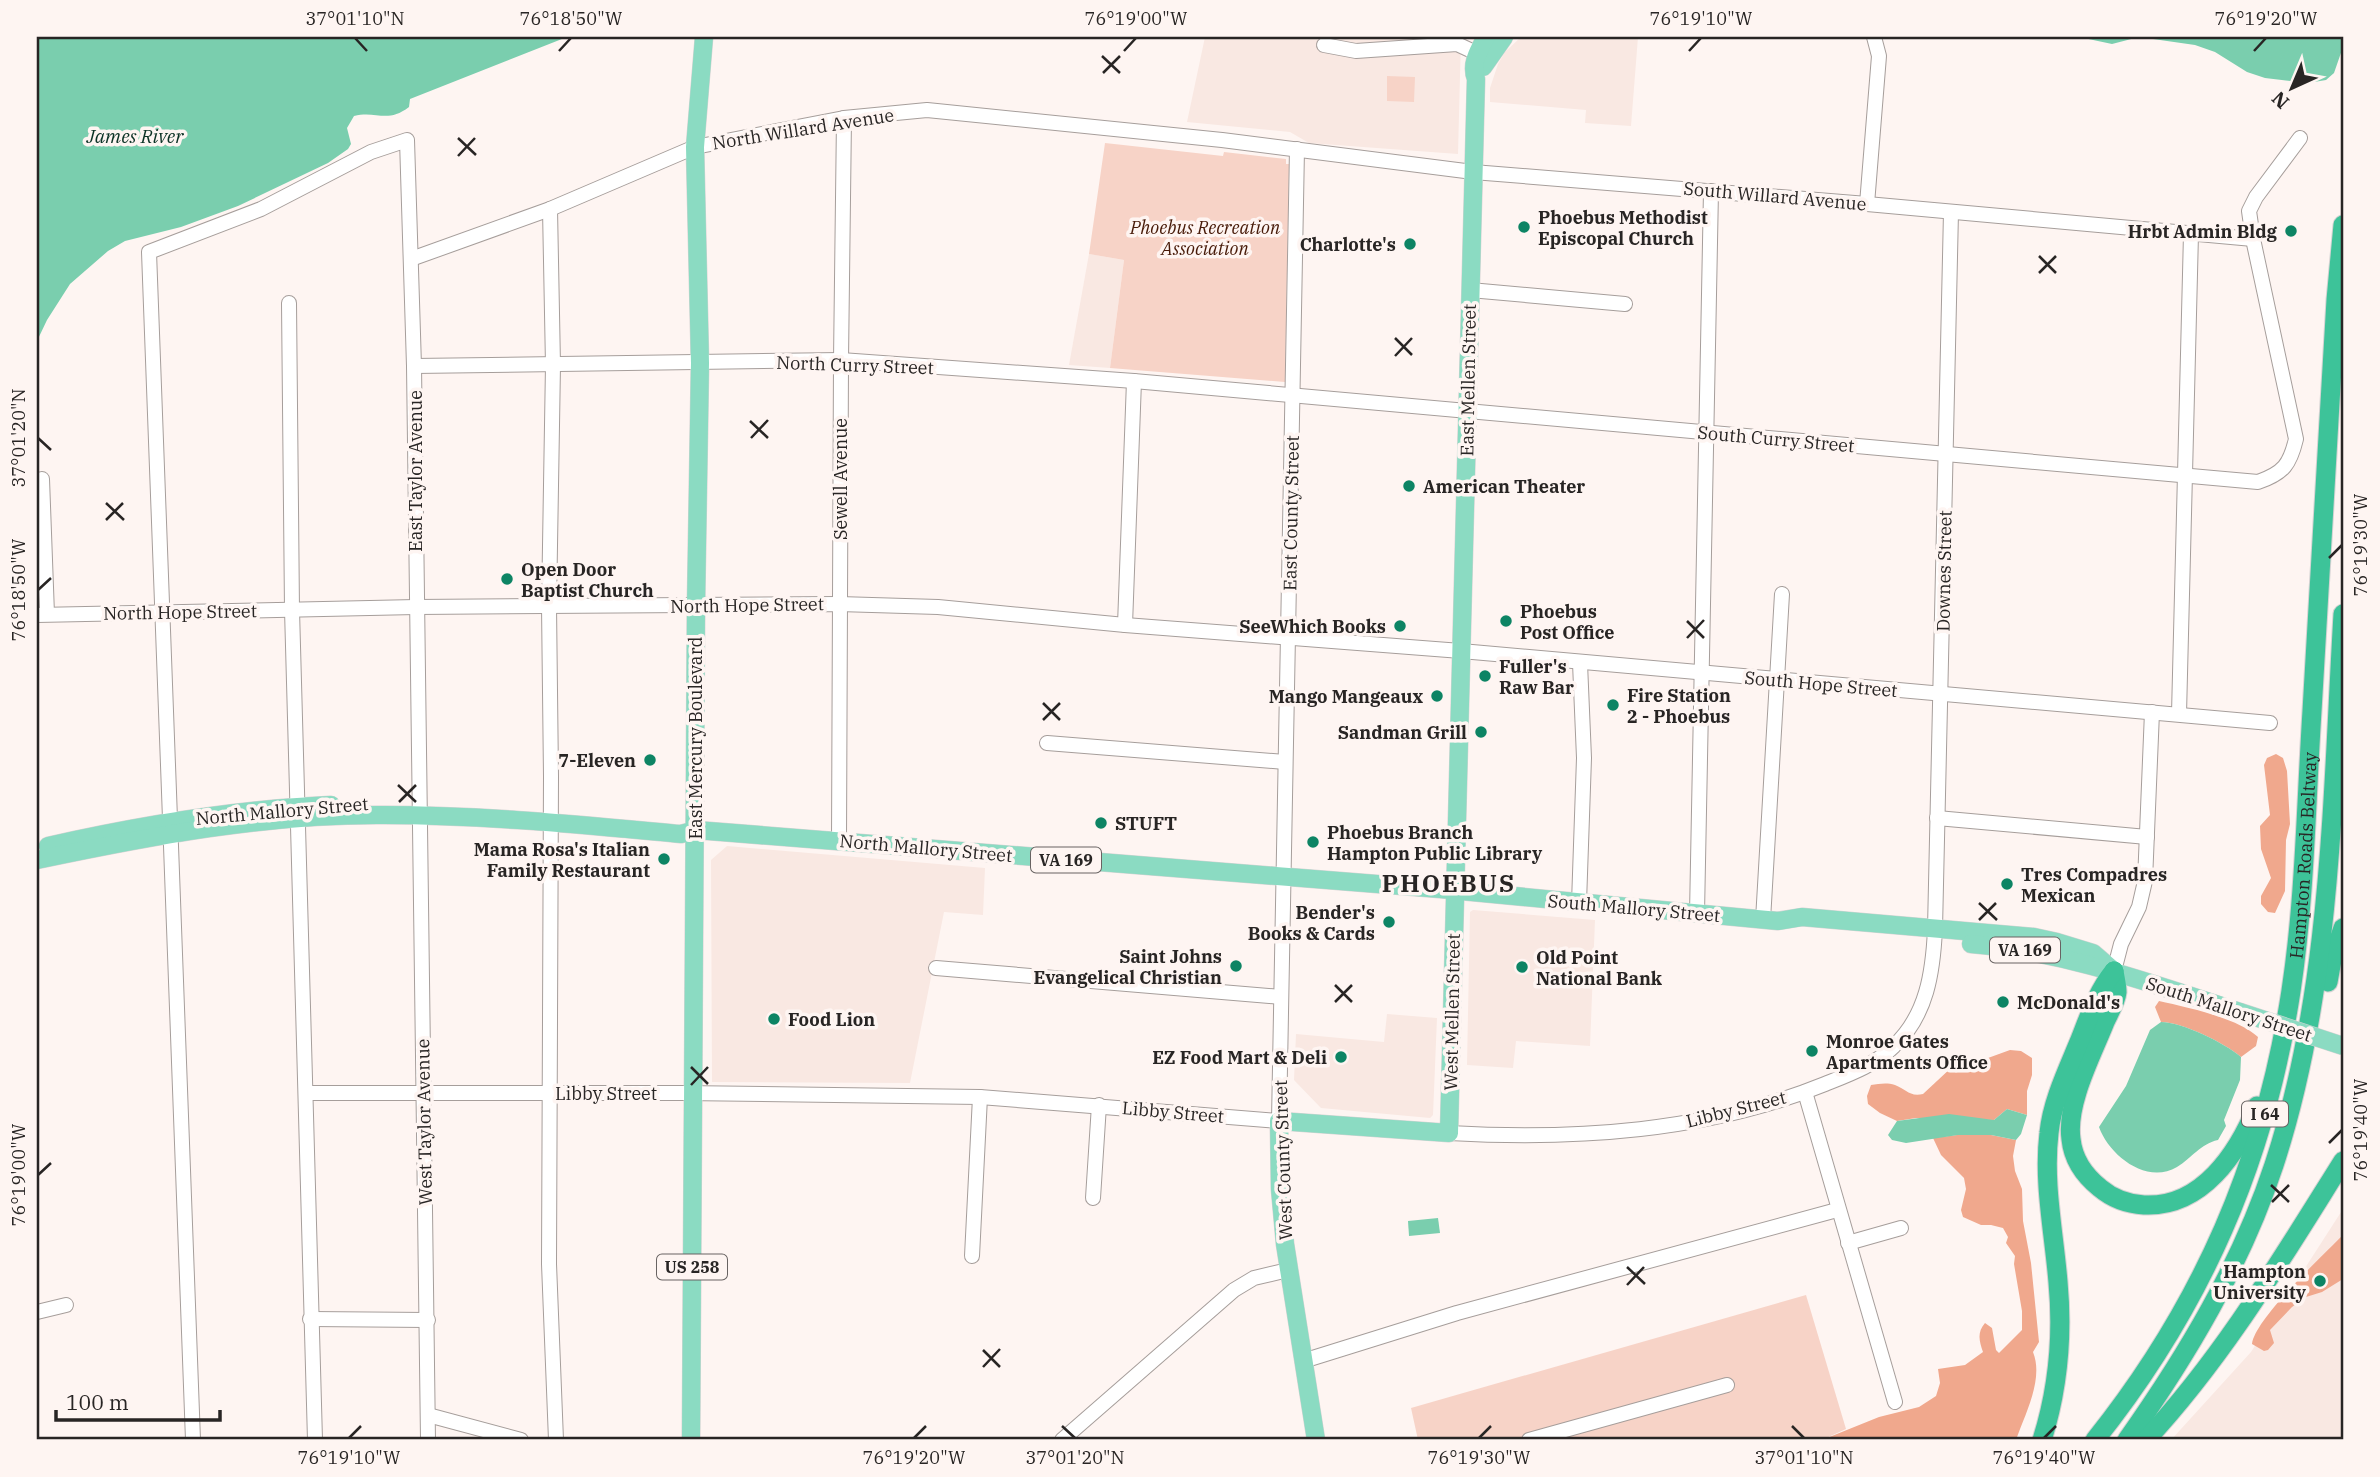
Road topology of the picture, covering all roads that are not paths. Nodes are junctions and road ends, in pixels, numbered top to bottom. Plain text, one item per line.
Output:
1 (704, 37) edge
2 (1503, 37) edge
3 (1874, 37) edge
4 (1324, 46) dead end
5 (1484, 49) edge
6 (844, 118) junction
7 (2301, 138) dead end
8 (695, 147) junction
9 (1297, 149) junction
10 (1473, 172) junction
11 (1711, 191) junction
12 (1867, 204) junction
13 (550, 209) junction
14 (1951, 212) junction
15 (2343, 225) edge
16 (2191, 233) junction
17 (2253, 239) junction
18 (411, 259) junction
19 (1470, 290) junction
20 (289, 303) dead end
21 (1625, 304) dead end
22 (841, 360) junction
23 (700, 363) junction
24 (553, 365) junction
25 (414, 366) junction
26 (1134, 381) junction
27 (1294, 396) junction
28 (1468, 411) junction
29 (1707, 433) junction
30 (1947, 454) junction
31 (2186, 475) junction
32 (42, 479) dead end
33 (1782, 594) dead end
34 (839, 604) junction
35 (549, 606) junction
36 (696, 606) junction
37 (416, 607) junction
38 (292, 610) junction
39 (161, 612) junction
40 (2343, 614) edge
41 (42, 615) edge
42 (1125, 625) junction
43 (1288, 638) junction
44 (1461, 651) junction
45 (1580, 663) junction
46 (1702, 674) junction
47 (1777, 680) junction
48 (1942, 694) junction
49 (2152, 712) junction
50 (2179, 714) junction
51 (2270, 723) dead end
52 (1047, 743) dead end
53 (1285, 762) junction
54 (419, 809) junction
55 (299, 813) junction
56 (550, 816) junction
57 (1937, 818) junction
58 (172, 828) junction
59 (696, 830) junction
60 (2147, 837) junction
61 (839, 841) junction
62 (37, 848) edge
63 (37, 860) edge
64 (1282, 878) junction
65 (1454, 891) junction
66 (2301, 893) junction
67 (1579, 903) junction
68 (1697, 914) junction
69 (1770, 920) junction
70 (2343, 928) edge
71 (1935, 935) junction
72 (936, 968) dead end
73 (2114, 971) junction
74 (1281, 997) junction
75 (2343, 1046) edge
76 (550, 1092) junction
77 (1805, 1092) junction
78 (307, 1093) junction
79 (423, 1093) junction
80 (693, 1093) junction
81 (980, 1097) junction
82 (1099, 1105) junction
83 (1279, 1121) junction
84 (1449, 1133) junction
85 (2283, 1136) junction
86 (2343, 1161) edge
87 (1093, 1198) dead end
88 (1837, 1210) junction
89 (1901, 1228) dead end
90 (1848, 1243) junction
91 (972, 1256) dead end
92 (1288, 1270) junction
93 (66, 1306) dead end
94 (37, 1312) edge
95 (310, 1319) junction
96 (428, 1320) junction
97 (1303, 1361) junction
98 (1727, 1385) dead end
99 (1895, 1402) dead end
100 (428, 1415) junction
101 (193, 1440) edge
102 (315, 1440) edge
103 (428, 1440) edge
104 (522, 1440) edge
105 (556, 1440) edge
106 (691, 1440) edge
107 (1062, 1440) edge
108 (1316, 1440) edge
109 (1529, 1440) edge
110 (2042, 1440) edge
111 (2095, 1440) edge
112 (2127, 1440) edge
113 (2146, 1440) edge

1 - 8 main road, East Mercury Boulevard / US 258
2 - 5 main road
3 - 12 street
4 - 5 street
5 - 10 main road, East Mellen Street
6 - 8 street, North Willard Avenue
6 - 9 street, North Willard Avenue
6 - 22 street, Sewell Avenue
7 - 17 street
8 - 13 street, North Willard Avenue
8 - 23 main road, East Mercury Boulevard / US 258
9 - 10 street, South Willard Avenue
9 - 27 street, East County Street
10 - 11 street, South Willard Avenue
10 - 19 main road, East Mellen Street
11 - 12 street, South Willard Avenue
11 - 29 street
12 - 14 street, South Willard Avenue
13 - 18 street, North Willard Avenue
13 - 24 street
14 - 16 street, South Willard Avenue
14 - 30 street, Downes Street
15 - 66 highway, Hampton Roads Beltway / I 64
16 - 17 street, South Willard Avenue
16 - 31 street
17 - 31 street, South Curry Street
18 - 25 street, East Taylor Avenue
18 - 39 street, East Taylor Avenue
19 - 21 street
19 - 28 main road, East Mellen Street
20 - 38 street
22 - 23 street, North Curry Street
22 - 26 street, North Curry Street
22 - 34 street, Sewell Avenue
23 - 24 street, North Curry Street
23 - 36 main road, East Mercury Boulevard / US 258
24 - 25 street, North Curry Street
24 - 35 street
25 - 37 street, East Taylor Avenue
26 - 27 street, North Curry Street
26 - 42 street
27 - 28 street, South Curry Street
27 - 43 street, East County Street
28 - 29 street, South Curry Street
28 - 44 main road, East Mellen Street
29 - 30 street, South Curry Street
29 - 46 street
30 - 31 street, South Curry Street
30 - 48 street, Downes Street
31 - 50 street
32 - 41 street
33 - 47 street
34 - 36 street, North Hope Street
34 - 42 street, North Hope Street
34 - 61 street, Sewell Avenue
35 - 36 street, North Hope Street
35 - 37 street, North Hope Street
35 - 56 street
36 - 59 main road, East Mercury Boulevard / US 258
37 - 38 street, North Hope Street
37 - 54 street, East Taylor Avenue
38 - 39 street, North Hope Street
38 - 55 street
39 - 41 street, North Hope Street
39 - 58 street
40 - 85 highway, Hampton Roads Beltway / I 64
42 - 43 street, North Hope Street
43 - 44 street, South Hope Street
43 - 53 street, East County Street
44 - 45 street, South Hope Street
44 - 65 main road, East Mellen Street
45 - 46 street, South Hope Street
45 - 67 street
46 - 47 street, South Hope Street
46 - 68 street
47 - 48 street, South Hope Street
47 - 69 street
48 - 49 street, South Hope Street
48 - 57 street, Downes Street
49 - 50 street, South Hope Street
49 - 60 street
50 - 51 street, South Hope Street
52 - 53 street
53 - 64 street, East County Street
54 - 55 main road, North Mallory Street / VA 169
54 - 56 main road, North Mallory Street / VA 169
54 - 79 street, West Taylor Avenue
55 - 58 main road, North Mallory Street / VA 169
55 - 78 street
56 - 59 main road, North Mallory Street / VA 169
56 - 76 street
57 - 60 street
57 - 71 street, Downes Street
58 - 62 main road, North Mallory Street / VA 169
58 - 63 main road, North Mallory Street / VA 169
58 - 101 street
59 - 61 main road, North Mallory Street / VA 169
59 - 80 main road, East Mercury Boulevard / US 258
60 - 73 street
61 - 64 main road, North Mallory Street / VA 169
64 - 65 main road, South Mallory Street / VA 169
64 - 74 street, West County Street
65 - 67 main road, South Mallory Street / VA 169
65 - 84 main road, West Mellen Street
66 - 73 highway
66 - 111 highway, Hampton Roads Beltway / I 64
67 - 68 main road, South Mallory Street / VA 169
68 - 69 main road, South Mallory Street / VA 169
69 - 71 main road, South Mallory Street / VA 169
70 - 85 highway
71 - 73 main road, South Mallory Street / VA 169
71 - 77 street, Libby Street
72 - 74 street
73 - 75 main road, South Mallory Street / VA 169, bridge
73 - 110 highway
74 - 83 street, West County Street
76 - 79 street, Libby Street
76 - 80 street, Libby Street
76 - 105 street
77 - 84 street, Libby Street
77 - 88 street
78 - 79 street, Libby Street
78 - 95 street
79 - 96 street, West Taylor Avenue
80 - 81 street, Libby Street
80 - 106 main road, East Mercury Boulevard / US 258
81 - 82 street, Libby Street
81 - 91 street
82 - 83 street, Libby Street
82 - 87 street
83 - 84 main road, Libby Street
83 - 92 main road, West County Street
85 - 112 highway, Hampton Roads Beltway / I 64
86 - 113 highway
88 - 90 street
88 - 97 street
89 - 90 street
90 - 99 street
92 - 97 main road, West County Street
92 - 107 street
93 - 94 street
95 - 96 street
95 - 102 street
96 - 100 street, West Taylor Avenue
97 - 108 main road, West County Street
98 - 109 street
100 - 103 street, West Taylor Avenue
100 - 104 street

